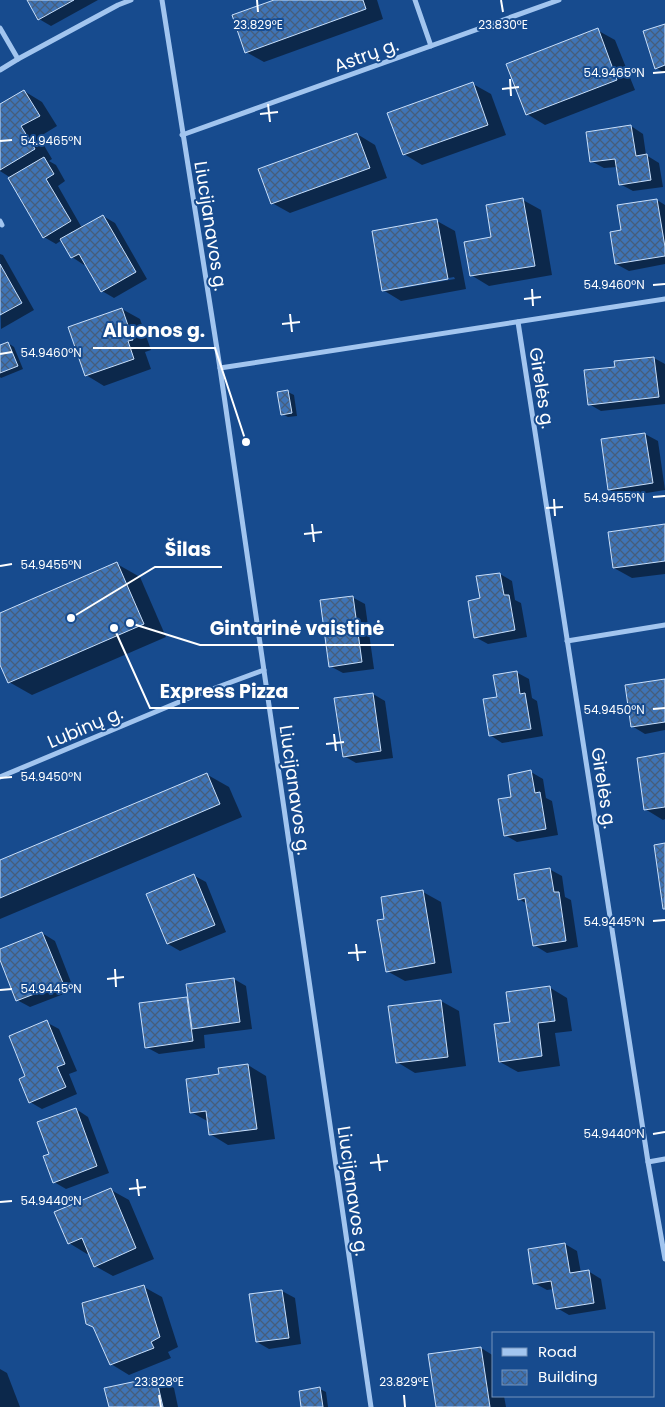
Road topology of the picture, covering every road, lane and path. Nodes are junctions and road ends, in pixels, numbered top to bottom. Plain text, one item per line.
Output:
1 (131, 0) edge
2 (162, 0) edge
3 (415, 0) edge
4 (559, 0) edge
5 (0, 28) edge
6 (431, 46) junction
7 (18, 59) junction
8 (0, 70) edge
9 (182, 135) junction
10 (665, 299) edge
11 (518, 322) junction
12 (220, 368) junction
13 (665, 625) edge
14 (567, 642) junction
15 (264, 670) junction
16 (0, 777) edge
17 (665, 1159) edge
18 (648, 1162) junction
19 (665, 1259) edge
20 (371, 1407) edge

1 - 7 street
2 - 9 street, Liucijanavos g.
3 - 6 street
4 - 6 street, Astrų g.
5 - 7 street
6 - 9 street, Astrų g.
7 - 8 street
9 - 12 street, Liucijanavos g.
10 - 11 street
11 - 12 street
11 - 14 street, Girelės g.
12 - 15 street, Liucijanavos g.
13 - 14 street
14 - 18 street, Girelės g.
15 - 16 street, Lubinų g.
15 - 20 street, Liucijanavos g.
17 - 18 street
18 - 19 street, Girelės g.

